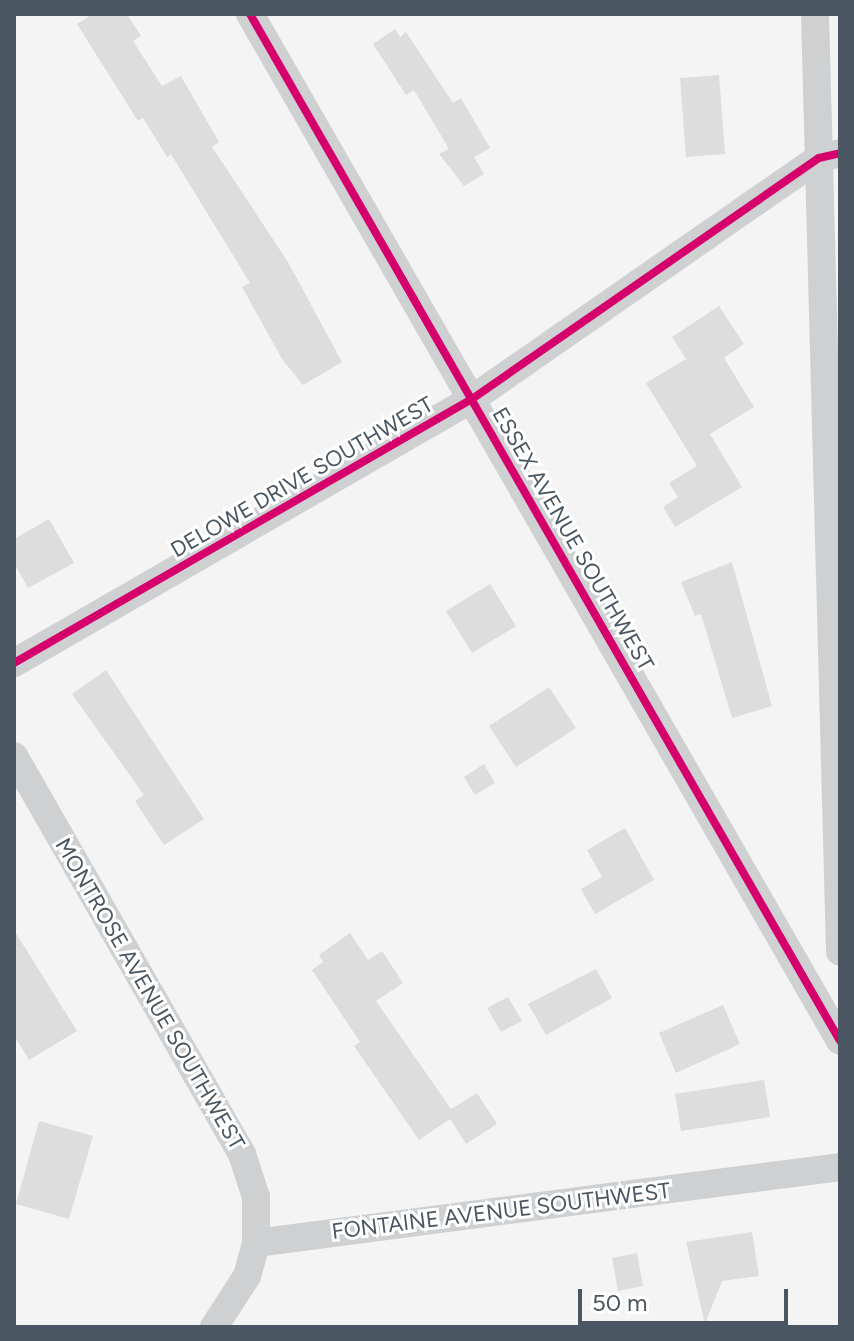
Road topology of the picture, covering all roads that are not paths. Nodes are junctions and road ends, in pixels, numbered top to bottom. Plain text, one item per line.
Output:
1 (250, 14) edge
2 (815, 14) edge
3 (830, 156) edge
4 (472, 399) junction
5 (14, 663) edge
6 (14, 756) edge
7 (840, 952) edge
8 (840, 1041) edge
9 (840, 1167) edge
10 (256, 1243) junction
11 (214, 1327) edge

1 - 4 street, ESSEX AVENUE SOUTHWEST
2 - 3 street
3 - 4 street, DELOWE DRIVE SOUTHWEST
3 - 7 street
4 - 5 street, DELOWE DRIVE SOUTHWEST
4 - 8 street, ESSEX AVENUE SOUTHWEST
6 - 10 street, MONTROSE AVENUE SOUTHWEST
9 - 10 street, FONTAINE AVENUE SOUTHWEST
10 - 11 street

